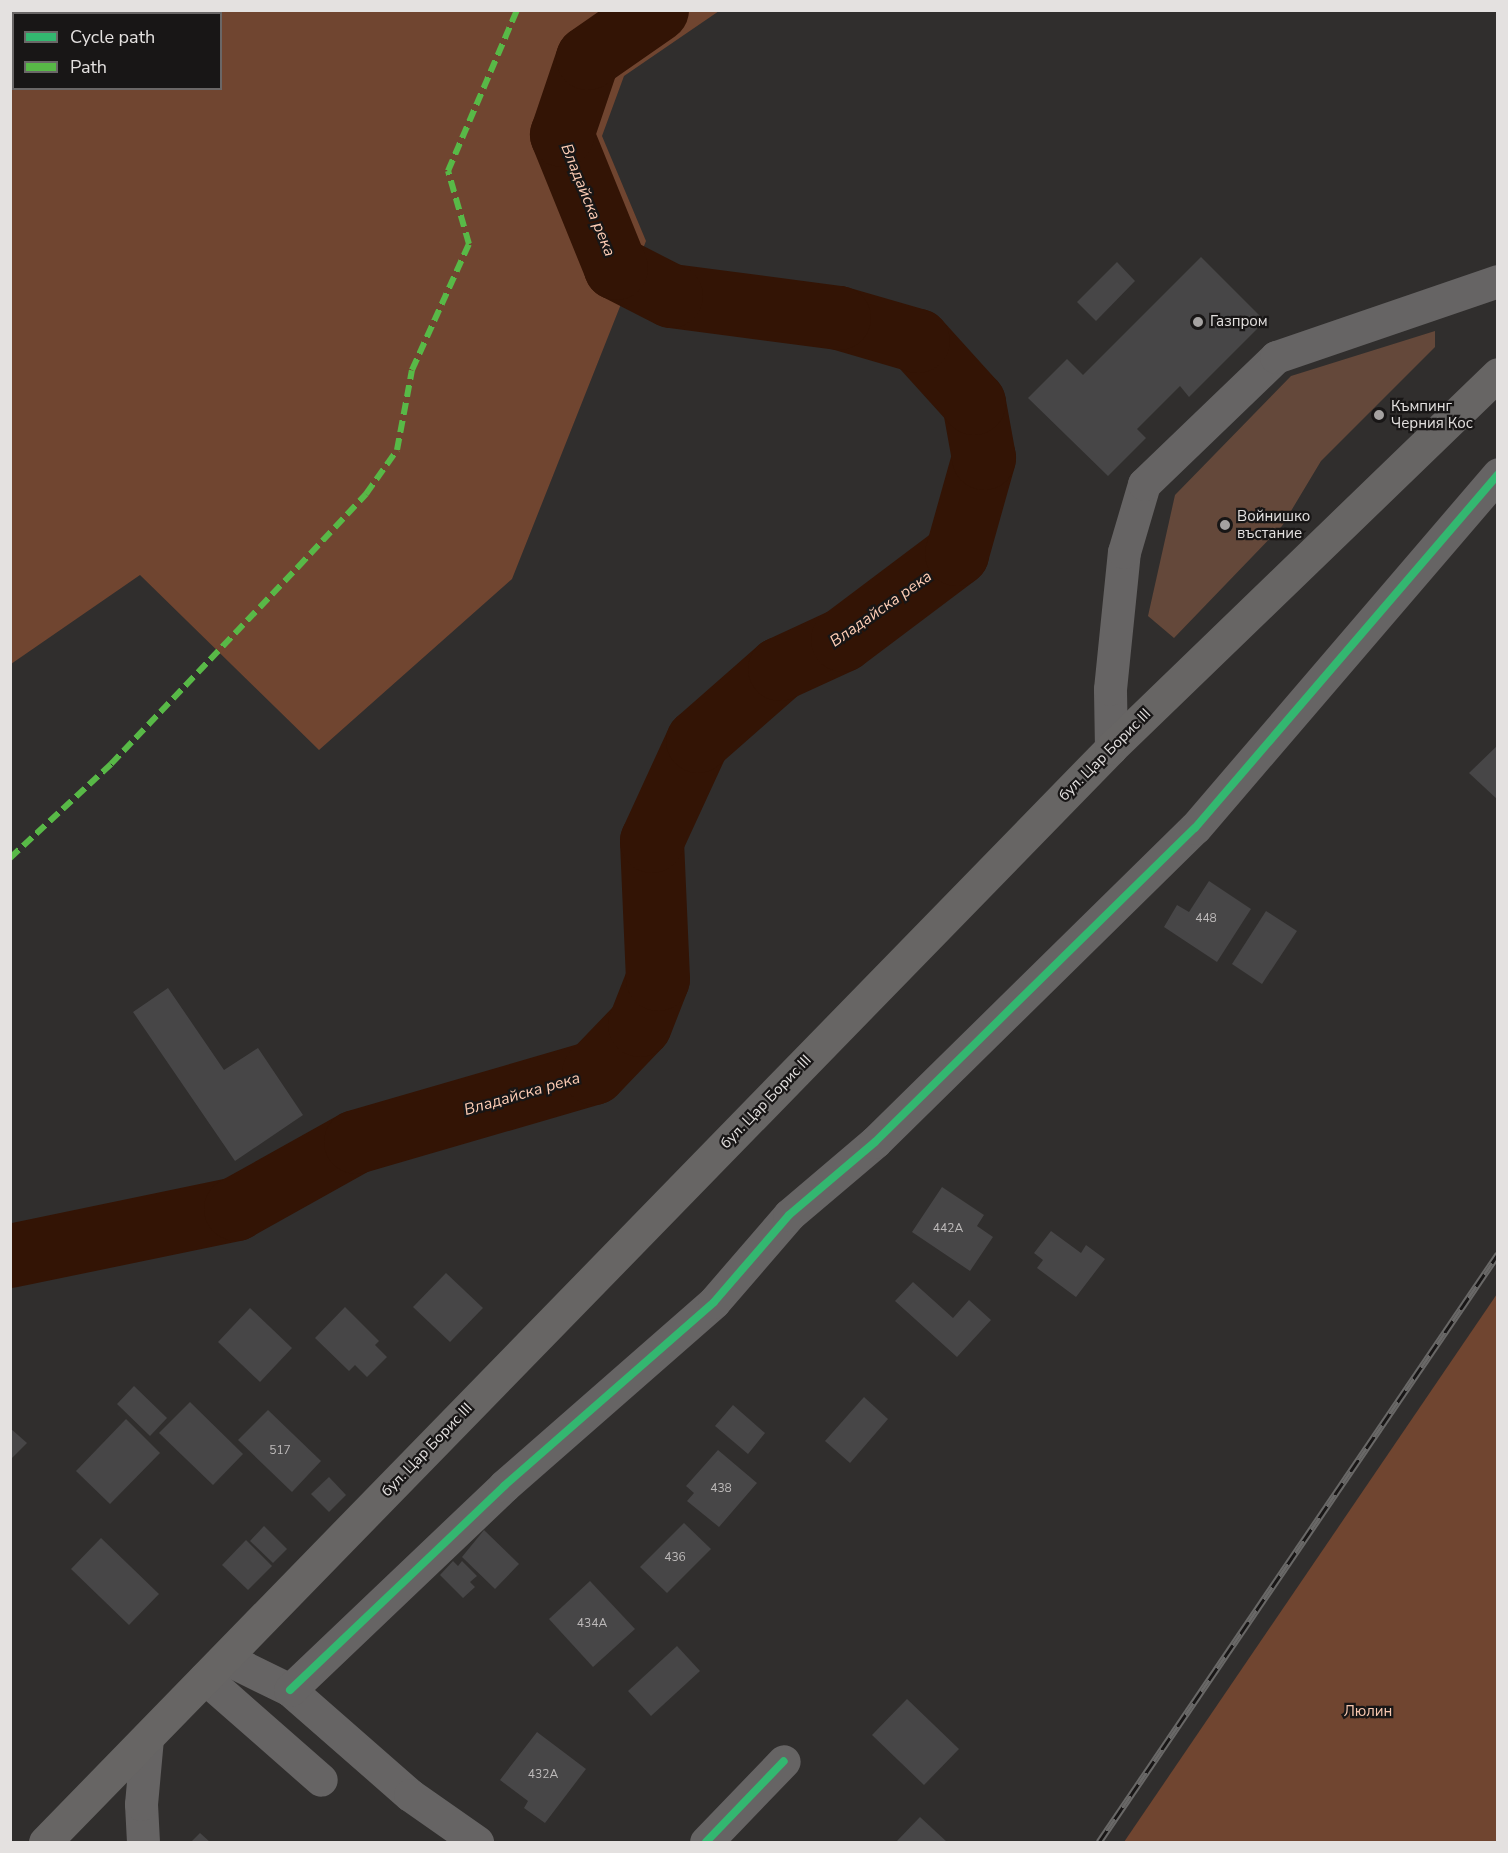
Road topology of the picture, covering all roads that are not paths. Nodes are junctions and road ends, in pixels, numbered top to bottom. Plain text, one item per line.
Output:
1 (1497, 281) edge
2 (1497, 374) edge
3 (1497, 474) edge
4 (1111, 748) junction
5 (215, 1668) junction
6 (290, 1690) junction
7 (147, 1738) junction
8 (784, 1761) dead end
9 (321, 1780) dead end
10 (45, 1842) edge
11 (143, 1842) edge
12 (477, 1842) edge
13 (706, 1842) edge

1 - 4 street
2 - 4 main road, бул. Цар Борис III
3 - 6 street
4 - 5 main road, бул. Цар Борис III
5 - 6 street
5 - 7 main road, бул. Цар Борис III
5 - 9 street
6 - 12 street
7 - 10 main road, бул. Цар Борис III
7 - 11 street
8 - 13 street

